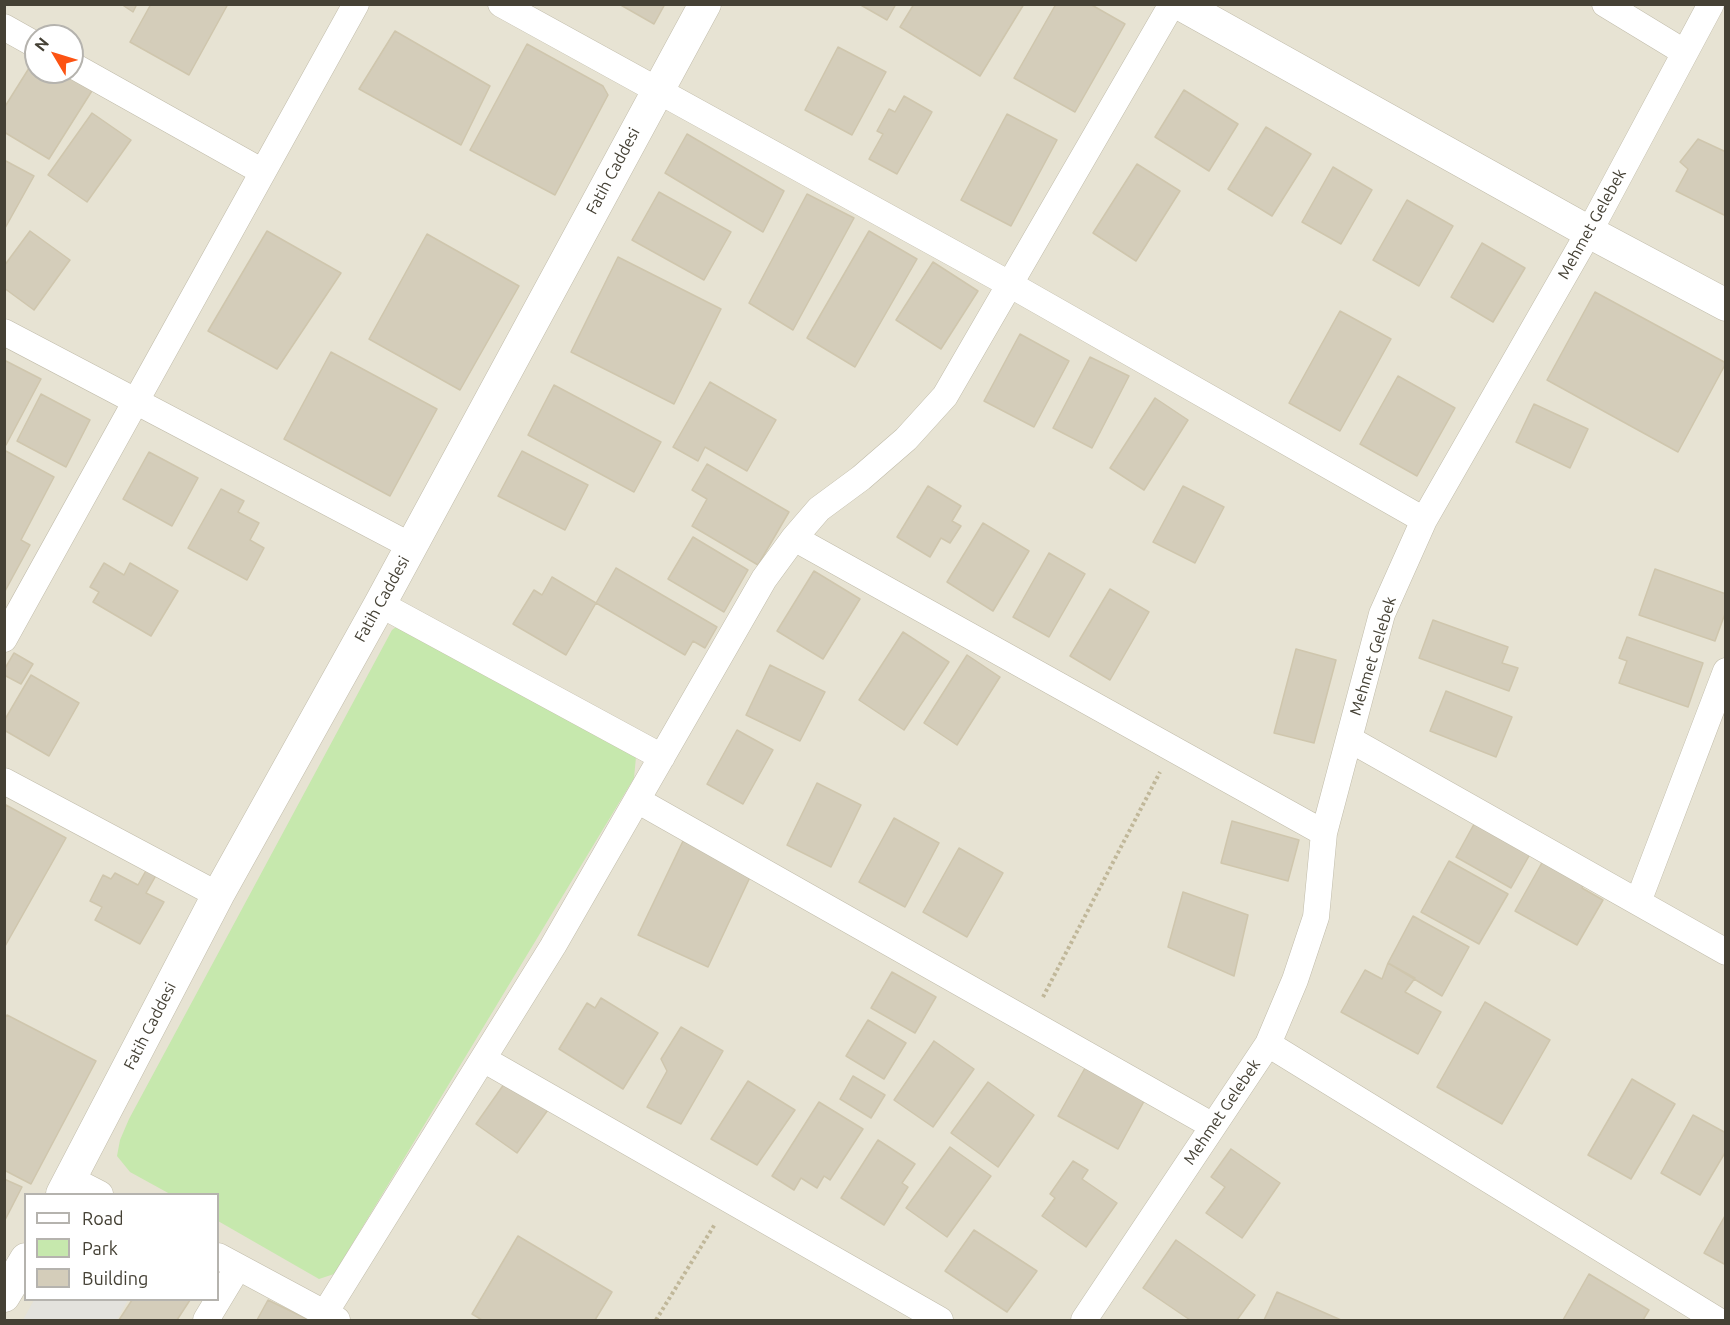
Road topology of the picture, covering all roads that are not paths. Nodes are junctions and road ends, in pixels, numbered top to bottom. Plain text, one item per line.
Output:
1 (356, 4) edge
2 (501, 4) edge
3 (705, 4) edge
4 (1172, 4) edge
5 (1180, 4) edge
6 (1605, 4) edge
7 (1711, 4) edge
8 (4, 27) edge
9 (24, 38) edge
10 (1684, 52) junction
11 (84, 72) edge
12 (656, 91) junction
13 (263, 172) junction
14 (1589, 232) junction
15 (1011, 285) junction
16 (1725, 305) edge
17 (4, 332) edge
18 (136, 401) junction
19 (1424, 520) junction
20 (794, 538) junction
21 (411, 546) junction
22 (380, 604) junction
23 (4, 639) edge
24 (1725, 670) edge
25 (1349, 739) junction
26 (662, 758) junction
27 (4, 782) edge
28 (638, 800) junction
29 (1324, 833) junction
30 (218, 895) junction
31 (1638, 902) junction
32 (1725, 952) edge
33 (1268, 1044) junction
34 (483, 1059) junction
35 (1213, 1125) junction
36 (66, 1187) edge
37 (95, 1193) edge
38 (24, 1262) edge
39 (228, 1262) edge
40 (219, 1286) edge
41 (4, 1296) edge
42 (213, 1301) edge
43 (331, 1317) edge
44 (1094, 1317) edge
45 (206, 1320) edge
46 (940, 1320) edge
47 (1717, 1320) edge

1 - 13 street
2 - 12 street
3 - 12 street, Fatih Caddesi
4 - 15 street
5 - 14 street
6 - 10 street
7 - 10 street, Mehmet Gelebek
8 - 9 street
10 - 14 street, Mehmet Gelebek
11 - 13 street
12 - 15 street
12 - 21 street, Fatih Caddesi
13 - 18 street
14 - 16 street
14 - 19 street, Mehmet Gelebek
15 - 19 street
15 - 20 street
17 - 18 street
18 - 21 street
18 - 23 street
19 - 25 street, Mehmet Gelebek
20 - 26 street
20 - 29 street
21 - 22 street, Fatih Caddesi
22 - 26 street
22 - 30 street, Fatih Caddesi
24 - 31 street
25 - 29 street, Mehmet Gelebek
25 - 31 street
26 - 28 street
27 - 30 street
28 - 34 street
28 - 35 street
29 - 33 street, Mehmet Gelebek
30 - 36 street, Fatih Caddesi
31 - 32 street
33 - 35 street, Mehmet Gelebek
33 - 47 street
34 - 43 street
34 - 46 street
35 - 44 street, Mehmet Gelebek
36 - 37 street
38 - 41 street
39 - 40 street
39 - 43 street
42 - 45 street

